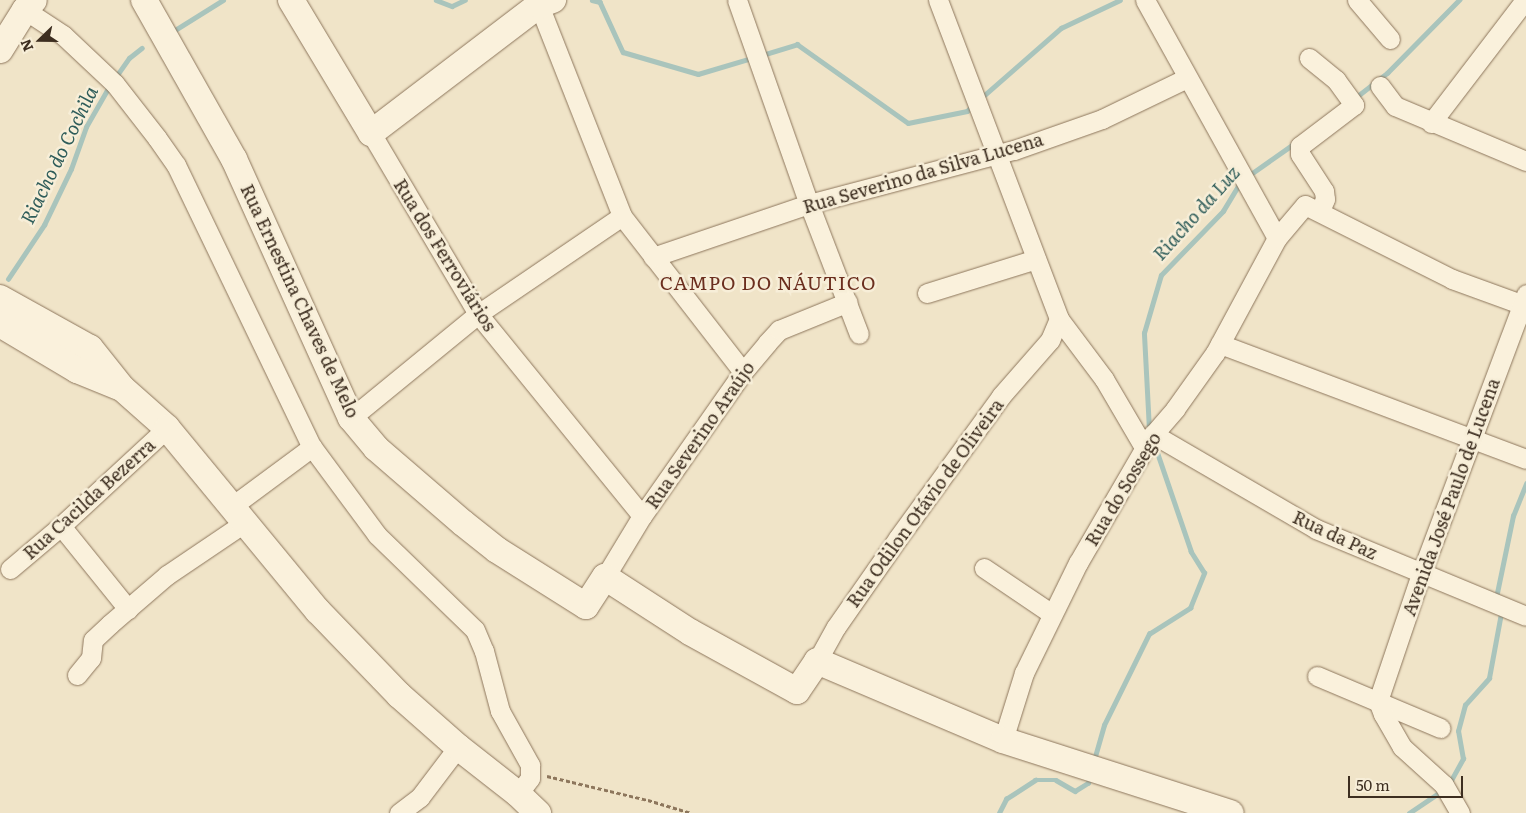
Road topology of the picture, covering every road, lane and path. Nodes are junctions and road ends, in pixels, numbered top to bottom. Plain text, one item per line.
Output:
1 (144, 0) edge
2 (291, 0) edge
3 (737, 0) edge
4 (938, 0) edge
5 (1145, 0) edge
6 (1357, 0) edge
7 (1525, 0) edge
8 (543, 2) edge
9 (24, 3) edge
10 (0, 18) edge
11 (1520, 19) edge
12 (1390, 39) dead end
13 (0, 50) edge
14 (1309, 58) dead end
15 (1188, 78) junction
16 (1380, 86) dead end
17 (1431, 123) junction
18 (371, 133) junction
19 (997, 154) junction
20 (1526, 161) edge
21 (809, 204) junction
22 (1313, 208) junction
23 (622, 216) junction
24 (1277, 238) junction
25 (653, 256) junction
26 (1036, 259) junction
27 (928, 293) dead end
28 (0, 298) edge
29 (1524, 301) edge
30 (848, 302) junction
31 (478, 314) junction
32 (1060, 319) junction
33 (0, 324) edge
34 (859, 334) dead end
35 (1220, 344) junction
36 (743, 372) junction
37 (122, 388) junction
38 (351, 418) junction
39 (167, 428) junction
40 (1472, 440) junction
41 (1149, 441) junction
42 (312, 447) junction
43 (1526, 459) edge
44 (238, 515) junction
45 (642, 516) junction
46 (61, 526) junction
47 (984, 568) dead end
48 (10, 569) dead end
49 (1421, 574) junction
50 (605, 577) junction
51 (586, 606) joint
52 (128, 609) junction
53 (1052, 614) junction
54 (1526, 616) edge
55 (816, 661) junction
56 (77, 674) dead end
57 (1316, 676) dead end
58 (1378, 701) junction
59 (1440, 728) dead end
60 (1003, 740) junction
61 (458, 748) junction
62 (524, 783) junction
63 (399, 813) edge
64 (538, 813) edge
65 (691, 813) edge
66 (1232, 813) edge
67 (1460, 813) edge

1 - 38 street, Rua Ernestina Chaves de Melo
2 - 18 street, Rua dos Ferroviários
3 - 21 street
4 - 19 street
5 - 15 street
6 - 12 street
7 - 11 street
8 - 18 street
8 - 23 street
9 - 10 street
9 - 13 street
9 - 42 street
11 - 17 street
14 - 22 street
15 - 19 street, Rua Severino da Silva Lucena
15 - 24 street
16 - 17 street
17 - 20 street
18 - 31 street, Rua dos Ferroviários
19 - 21 street, Rua Severino da Silva Lucena
19 - 26 street
21 - 25 street, Rua Severino da Silva Lucena
21 - 30 street
22 - 24 street, Rua do Sossego
22 - 29 street
23 - 25 street
23 - 31 street
24 - 35 street, Rua do Sossego
25 - 36 street
26 - 27 street
26 - 32 street
28 - 37 street
29 - 40 street, Avenida José Paulo de Lucena
30 - 34 street
30 - 36 street, Rua Severino Araújo
31 - 38 street
31 - 45 street, Rua dos Ferroviários
32 - 41 street
32 - 55 street, Rua Odilon Otávio de Oliveira
33 - 37 street
35 - 40 street
35 - 41 street, Rua do Sossego
36 - 45 street, Rua Severino Araújo
37 - 39 street
38 - 51 street, Rua Ernestina Chaves de Melo
39 - 44 street
39 - 46 street, Rua Cacilda Bezerra
40 - 43 street
40 - 49 street, Avenida José Paulo de Lucena
41 - 49 street, Rua da Paz
41 - 53 street, Rua do Sossego
42 - 44 street
42 - 62 street
44 - 52 street
44 - 61 street
45 - 50 street, Rua Severino Araújo
46 - 48 street, Rua Cacilda Bezerra
46 - 52 street
47 - 53 street
49 - 54 street, Rua da Paz
49 - 58 street, Avenida José Paulo de Lucena
50 - 51 street, Rua Severino Araújo
50 - 55 street, Rua Odilon Otávio de Oliveira
52 - 56 street
53 - 60 street, Rua do Sossego
55 - 60 street
57 - 58 street
58 - 59 street
58 - 67 street
60 - 66 street
61 - 62 street
61 - 63 street
62 - 64 street
62 - 65 path

